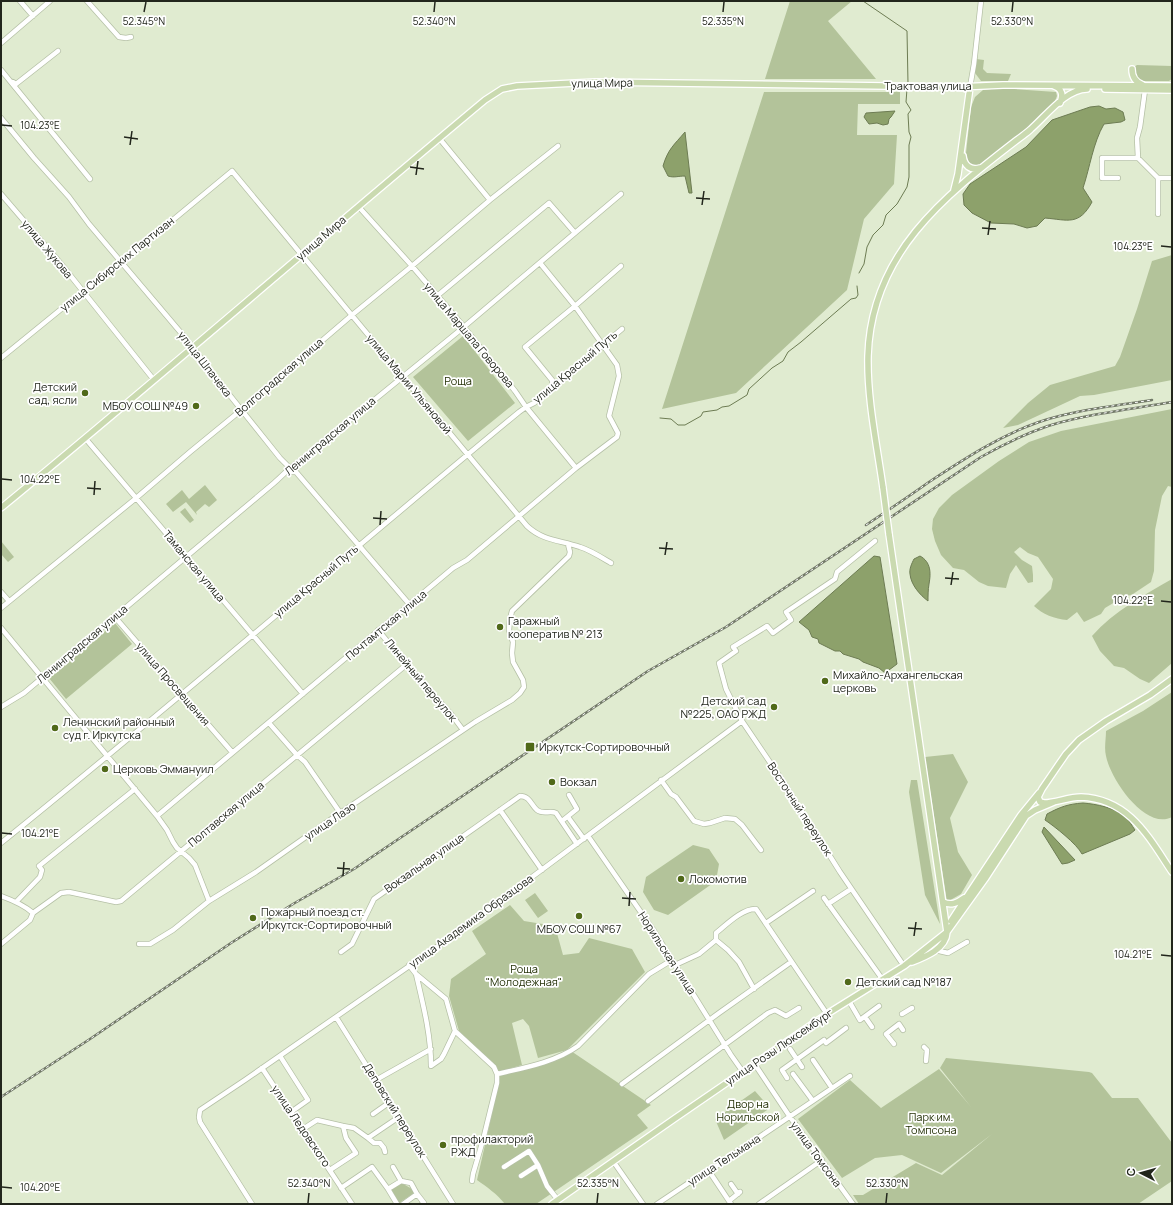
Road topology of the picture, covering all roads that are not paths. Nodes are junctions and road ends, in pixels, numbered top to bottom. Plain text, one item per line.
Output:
1 (20, 1) edge
2 (50, 1) edge
3 (87, 1) edge
4 (981, 1) edge
5 (33, 16) junction
6 (131, 37) dead end
7 (1, 43) edge
8 (58, 51) dead end
9 (1132, 69) dead end
10 (1, 70) edge
11 (684, 83) joint
12 (970, 86) junction
13 (1052, 86) junction
14 (1172, 86) edge
15 (1145, 88) junction
16 (1172, 90) edge
17 (1060, 103) junction
18 (1, 118) edge
19 (439, 138) junction
20 (963, 139) junction
21 (558, 146) dead end
22 (1138, 158) junction
23 (982, 167) junction
24 (232, 171) joint
25 (90, 178) dead end
26 (1118, 178) dead end
27 (1158, 178) junction
28 (1172, 178) edge
29 (1, 194) edge
30 (621, 194) dead end
31 (952, 194) junction
32 (490, 200) junction
33 (358, 206) junction
34 (1158, 214) dead end
35 (575, 233) junction
36 (302, 255) junction
37 (121, 262) junction
38 (540, 263) junction
39 (412, 266) junction
40 (621, 266) dead end
41 (83, 292) junction
42 (437, 296) junction
43 (575, 306) junction
44 (352, 315) junction
45 (464, 327) junction
46 (622, 329) dead end
47 (602, 345) junction
48 (193, 347) junction
49 (1, 358) edge
50 (403, 376) junction
51 (154, 380) junction
52 (553, 387) junction
53 (526, 407) junction
54 (241, 410) junction
55 (85, 438) junction
56 (467, 454) junction
57 (295, 464) junction
58 (290, 467) junction
59 (576, 468) junction
60 (296, 472) junction
61 (137, 498) junction
62 (1, 508) edge
63 (518, 516) junction
64 (875, 541) dead end
65 (568, 544) junction
66 (358, 546) junction
67 (186, 556) junction
68 (611, 563) dead end
69 (1, 592) edge
70 (9, 601) junction
71 (410, 605) junction
72 (1, 608) edge
73 (114, 616) junction
74 (1, 628) edge
75 (378, 630) junction
76 (251, 635) junction
77 (406, 665) junction
78 (42, 676) junction
79 (1172, 679) edge
80 (181, 694) junction
81 (303, 694) junction
82 (1, 707) edge
83 (742, 721) junction
84 (269, 722) junction
85 (463, 730) junction
86 (232, 752) junction
87 (297, 755) junction
88 (107, 756) junction
89 (661, 780) junction
90 (135, 789) junction
91 (1042, 789) junction
92 (569, 795) dead end
93 (1054, 802) junction
94 (500, 810) junction
95 (341, 814) junction
96 (157, 816) junction
97 (568, 817) junction
98 (562, 821) junction
99 (1015, 829) junction
100 (586, 838) junction
101 (1, 842) edge
102 (577, 844) junction
103 (761, 850) dead end
104 (181, 852) junction
105 (542, 870) junction
106 (1172, 872) edge
107 (983, 877) junction
108 (851, 889) junction
109 (813, 891) dead end
110 (1, 896) edge
111 (824, 898) dead end
112 (966, 898) junction
113 (209, 901) junction
114 (16, 902) junction
115 (943, 902) junction
116 (828, 904) junction
117 (33, 913) junction
118 (766, 923) junction
119 (947, 932) junction
120 (716, 940) junction
121 (967, 942) dead end
122 (1, 944) edge
123 (139, 944) dead end
124 (935, 950) junction
125 (341, 952) dead end
126 (791, 962) junction
127 (674, 963) junction
128 (409, 965) junction
129 (904, 966) junction
130 (416, 974) junction
131 (883, 980) junction
132 (754, 989) junction
133 (849, 1000) junction
134 (879, 1006) dead end
135 (799, 1008) dead end
136 (912, 1008) dead end
137 (827, 1014) junction
138 (902, 1014) dead end
139 (336, 1017) junction
140 (865, 1017) junction
141 (709, 1020) junction
142 (872, 1027) dead end
143 (846, 1028) dead end
144 (903, 1030) dead end
145 (456, 1031) junction
146 (894, 1044) dead end
147 (725, 1045) junction
148 (924, 1047) dead end
149 (431, 1049) junction
150 (790, 1050) dead end
151 (280, 1056) junction
152 (797, 1060) junction
153 (812, 1060) dead end
154 (926, 1061) dead end
155 (754, 1064) junction
156 (262, 1068) junction
157 (802, 1068) dead end
158 (743, 1072) junction
159 (497, 1074) junction
160 (793, 1074) dead end
161 (850, 1076) dead end
162 (787, 1078) dead end
163 (376, 1080) junction
164 (622, 1084) dead end
165 (832, 1088) junction
166 (813, 1101) junction
167 (390, 1102) junction
168 (648, 1102) dead end
169 (291, 1112) junction
170 (374, 1114) dead end
171 (399, 1117) junction
172 (790, 1117) junction
173 (343, 1126) junction
174 (303, 1129) junction
175 (368, 1138) junction
176 (385, 1152) dead end
177 (822, 1160) junction
178 (614, 1161) junction
179 (538, 1165) junction
180 (393, 1167) dead end
181 (504, 1167) dead end
182 (330, 1170) junction
183 (710, 1171) junction
184 (521, 1176) dead end
185 (401, 1181) junction
186 (472, 1181) dead end
187 (731, 1184) dead end
188 (342, 1188) junction
189 (388, 1189) junction
190 (417, 1194) junction
191 (558, 1200) junction
192 (730, 1202) edge
193 (252, 1204) edge
194 (352, 1204) edge
195 (397, 1204) edge
196 (403, 1204) edge
197 (422, 1204) edge
198 (453, 1204) edge
199 (552, 1204) edge
200 (643, 1204) edge
201 (658, 1204) edge
202 (759, 1204) edge
203 (853, 1204) edge

1 - 5 street
2 - 5 street
3 - 6 street
4 - 12 street
5 - 7 street
8 - 10 street
9 - 15 main road
10 - 25 street
11 - 12 main road, Трактовая улица
11 - 19 main road, улица Мира
12 - 13 main road, Трактовая улица
12 - 20 main road
13 - 15 main road, Трактовая улица
13 - 17 main road
14 - 15 main road, Трактовая улица
15 - 16 main road, Трактовая улица
15 - 17 main road, Трактовая улица
15 - 22 street
17 - 23 main road
18 - 37 street, улица Шпачека
19 - 32 street
19 - 33 main road, улица Мира
20 - 23 main road
20 - 31 main road
21 - 32 street, Волгоградская улица
22 - 26 street
22 - 27 street
23 - 31 main road
24 - 36 street, улица Марии Ульяновой
24 - 37 street, улица Сибирских Партизан
27 - 28 street
27 - 34 street
29 - 41 street, улица Жукова
30 - 35 street, Ленинградская улица
31 - 115 main road, bridge
32 - 39 street, Волгоградская улица
33 - 36 main road, улица Мира
33 - 39 street, улица Маршала Говорова
35 - 38 street, Ленинградская улица
35 - 42 street
36 - 44 street, улица Марии Ульяновой
36 - 48 main road, улица Мира
37 - 41 street, улица Сибирских Партизан
37 - 48 street, улица Шпачека
38 - 43 street
38 - 45 street, Ленинградская улица
39 - 42 street, улица Маршала Говорова
39 - 44 street, Волгоградская улица
40 - 43 street
41 - 49 street, улица Сибирских Партизан
41 - 51 street, улица Жукова
42 - 45 street, улица Маршала Говорова
43 - 47 street
43 - 52 street
44 - 50 street, улица Марии Ульяновой
44 - 54 street, Волгоградская улица
45 - 50 street, Ленинградская улица
45 - 53 street, улица Маршала Говорова
46 - 47 street, улица Красный Путь
47 - 52 street, улица Красный Путь
47 - 59 street, Почтамтская улица
48 - 51 main road, улица Мира
48 - 54 street, улица Шпачека
50 - 56 street, улица Марии Ульяновой
50 - 57 street, Ленинградская улица
51 - 55 main road, улица Мира
52 - 53 street, улица Красный Путь
53 - 56 street, улица Красный Путь
53 - 59 street, улица Маршала Говорова
54 - 58 street, улица Шпачека
54 - 61 street, Волгоградская улица
55 - 61 street, Таманская улица
55 - 62 main road, улица Мира
56 - 63 street, улица Марии Ульяновой
56 - 66 street, улица Красный Путь
57 - 58 street, Ленинградская улица
57 - 60 street
58 - 60 street, улица Шпачека
58 - 67 street, Ленинградская улица
59 - 63 street, Почтамтская улица
60 - 66 street, улица Шпачека
61 - 67 street, Таманская улица
61 - 70 street, Волгоградская улица
63 - 65 street, улица Марии Ульяновой
63 - 71 street, Почтамтская улица
64 - 83 street, Восточный переулок
65 - 68 street, улица Марии Ульяновой
65 - 85 street, улица Лазо
66 - 71 street, улица Шпачека
66 - 76 street, улица Красный Путь
67 - 73 street, Ленинградская улица
67 - 76 street, Таманская улица
69 - 70 street
70 - 72 street, Волгоградская улица
71 - 75 street, Почтамтская улица
73 - 78 street, Ленинградская улица
73 - 80 street, улица Просвещения
74 - 78 street
75 - 77 street, Линейный переулок
75 - 81 street, Почтамтская улица
76 - 80 street, улица Красный Путь
76 - 81 street, Таманская улица
77 - 85 street, Линейный переулок
77 - 87 street, Полтавская улица
78 - 82 street, Ленинградская улица
78 - 88 street
79 - 91 main road, улица Розы Люксембург
80 - 86 street, улица Просвещения
80 - 88 street, улица Красный Путь
81 - 84 street, Почтамтская улица
83 - 89 street, улица Академика Образцова
83 - 108 street, Восточный переулок
84 - 86 street, Почтамтская улица
84 - 87 street
85 - 95 street, улица Лазо
86 - 96 street, Почтамтская улица
87 - 95 street
87 - 104 street, Полтавская улица
88 - 90 street
88 - 101 street, улица Красный Путь
89 - 100 street, улица Академика Образцова
89 - 103 street
90 - 96 street
90 - 114 street
91 - 93 main road
91 - 99 main road, улица Розы Люксембург
92 - 97 street
93 - 99 main road, улица Розы Люксембург
93 - 106 main road, улица Розы Люксембург
94 - 98 street, Вокзальная улица
94 - 105 street
94 - 125 street, Вокзальная улица
95 - 113 street, улица Лазо
96 - 104 street
97 - 98 street
97 - 100 street, Норильская улица
98 - 102 street
99 - 107 main road, улица Розы Люксембург
100 - 102 street, улица Академика Образцова
100 - 127 street, Норильская улица
102 - 105 street, улица Академика Образцова
104 - 113 street
104 - 117 street, Полтавская улица
105 - 128 street, улица Академика Образцова
107 - 112 main road, улица Розы Люксембург
107 - 119 main road, улица Розы Люксембург
108 - 116 street
108 - 129 street, Восточный переулок
109 - 118 street
110 - 114 street
111 - 116 street
112 - 115 main road
112 - 119 main road, улица Розы Люксембург
113 - 123 street, улица Лазо
114 - 117 street
115 - 119 main road
116 - 131 street
117 - 122 street
118 - 120 street
118 - 126 street
119 - 124 main road
119 - 129 main road, улица Розы Люксембург
120 - 127 street
120 - 132 street
121 - 124 street
124 - 129 main road
126 - 132 street
126 - 137 street
127 - 141 street, Норильская улица
127 - 159 street
128 - 130 street
128 - 139 street, улица Академика Образцова
129 - 131 main road, улица Розы Люксембург
130 - 145 street
130 - 149 street
131 - 133 main road, улица Розы Люксембург
132 - 141 street
133 - 137 main road, улица Розы Люксембург
133 - 140 street
134 - 140 street
135 - 147 street
136 - 138 street
137 - 155 main road, улица Розы Люксембург
139 - 151 street, улица Академика Образцова
139 - 163 street, Деповский переулок
140 - 142 street
141 - 147 street, Норильская улица
141 - 164 street
143 - 152 street
144 - 146 street
145 - 149 street
145 - 159 street
147 - 158 street, Норильская улица
147 - 168 street
148 - 154 street
149 - 163 street
150 - 152 street
151 - 156 street, улица Академика Образцова
151 - 169 street
152 - 157 street
152 - 162 street
153 - 165 street
155 - 158 main road, улица Розы Люксембург
155 - 172 street, улица Томсона
156 - 169 street, улица Ледовского
156 - 193 street, улица Академика Образцова
158 - 178 main road, улица Розы Люксембург
159 - 186 street
160 - 166 street
161 - 165 street, улица Тельмана
163 - 167 street, Деповский переулок
165 - 166 street, улица Тельмана
166 - 172 street, улица Тельмана
167 - 170 street
167 - 171 street, Деповский переулок
169 - 174 street, улица Ледовского
171 - 175 street
171 - 198 street, Деповский переулок
172 - 177 street, улица Томсона
172 - 183 street, улица Тельмана
173 - 174 street
173 - 175 street
173 - 182 street
174 - 182 street, улица Ледовского
175 - 176 street
177 - 202 street
177 - 203 street, улица Томсона
178 - 191 main road, улица Розы Люксембург
178 - 200 street
179 - 181 street
179 - 184 street
179 - 191 street
180 - 185 street
182 - 188 street, улица Ледовского
183 - 192 street
183 - 201 street, улица Тельмана
185 - 189 street
185 - 190 street
187 - 192 street
188 - 189 street
188 - 194 street, улица Ледовского
189 - 195 street
190 - 196 street
190 - 197 street
191 - 199 main road, улица Розы Люксембург

